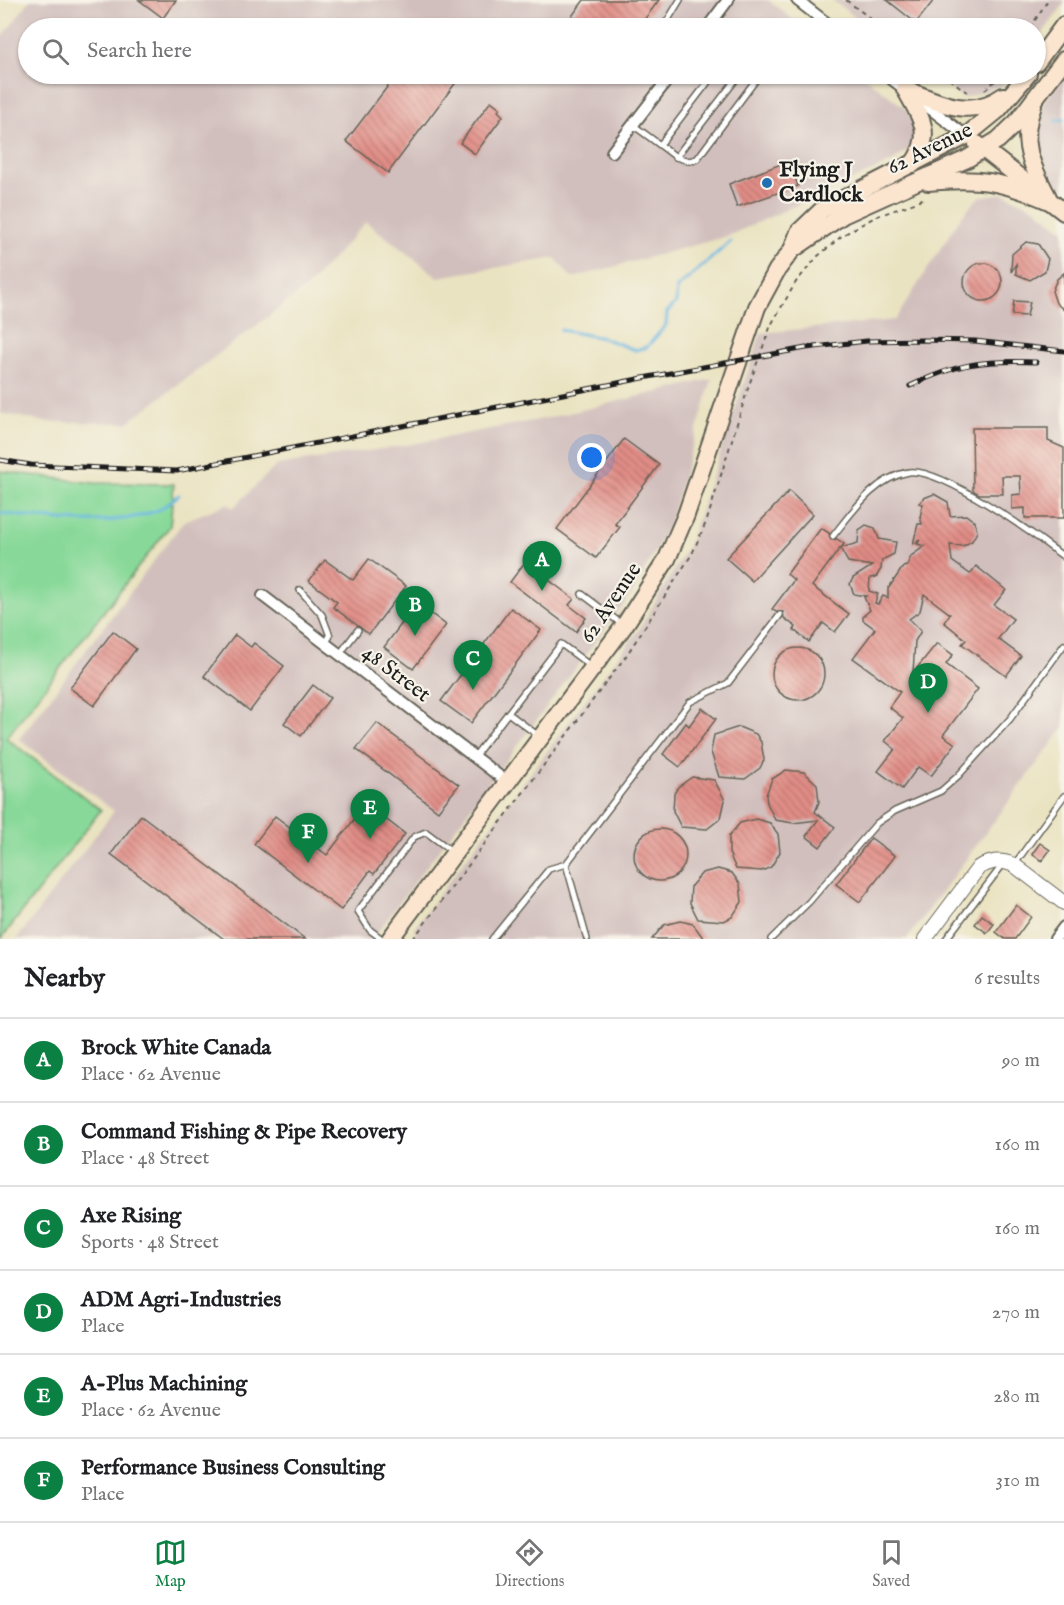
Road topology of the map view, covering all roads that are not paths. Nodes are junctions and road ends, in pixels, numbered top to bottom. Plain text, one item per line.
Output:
1 (680, 0) edge
2 (728, 0) edge
3 (797, 0) edge
4 (669, 18) edge
5 (714, 18) edge
6 (820, 18) edge
7 (1064, 25) edge
8 (1046, 49) edge
9 (1064, 60) edge
10 (1046, 83) edge
11 (664, 84) edge
12 (706, 84) edge
13 (732, 84) edge
14 (753, 84) edge
15 (898, 84) edge
16 (1017, 84) edge
17 (1019, 84) edge
18 (1045, 84) edge
19 (1043, 87) junction
20 (905, 89) junction
21 (633, 125) junction
22 (966, 136) junction
23 (660, 145) junction
24 (983, 150) junction
25 (612, 152) dead end
26 (676, 157) junction
27 (912, 166) junction
28 (915, 184) junction
29 (1049, 201) junction
30 (1064, 212) edge
31 (792, 250) junction
32 (833, 536) dead end
33 (1064, 557) edge
34 (300, 590) dead end
35 (582, 594) dead end
36 (263, 596) dead end
37 (780, 615) dead end
38 (624, 626) junction
39 (358, 630) dead end
40 (325, 645) junction
41 (1064, 645) edge
42 (339, 656) junction
43 (593, 668) junction
44 (508, 713) junction
45 (541, 737) junction
46 (474, 758) junction
47 (507, 782) junction
48 (1064, 796) edge
49 (454, 853) junction
50 (1010, 863) junction
51 (566, 864) junction
52 (1064, 903) edge
53 (1064, 927) edge
54 (382, 939) edge
55 (390, 939) edge
56 (492, 939) edge
57 (587, 939) edge
58 (771, 939) edge
59 (924, 939) edge
60 (946, 939) edge
61 (1055, 939) edge

1 - 4 lane
2 - 5 street
3 - 6 street
7 - 8 main road
9 - 10 main road, 62 Avenue
11 - 21 street
12 - 23 lane
13 - 26 lane
14 - 26 lane
15 - 20 street
16 - 20 main road
17 - 22 main road, 62 Avenue
18 - 19 main road, 62 Avenue
19 - 24 main road, 62 Avenue
19 - 29 main road
20 - 22 street
20 - 27 main road
21 - 23 lane
21 - 25 street
22 - 24 main road
22 - 27 main road, 62 Avenue
23 - 26 lane
24 - 28 main road, 62 Avenue
24 - 29 main road
27 - 31 main road, 62 Avenue
28 - 29 main road
28 - 31 main road, 62 Avenue
29 - 30 main road
31 - 38 main road, 62 Avenue
32 - 33 lane
34 - 40 lane
35 - 38 lane
36 - 40 street, 48 Street
37 - 51 lane
38 - 43 main road, 62 Avenue
39 - 42 lane
40 - 42 street, 48 Street
41 - 58 lane
42 - 46 street, 48 Street
43 - 44 lane
43 - 45 main road, 62 Avenue
44 - 45 lane
44 - 46 lane
45 - 47 main road, 62 Avenue
46 - 47 street, 48 Street
47 - 49 main road, 62 Avenue
48 - 50 lane
49 - 54 lane
49 - 55 main road, 62 Avenue
50 - 52 street
50 - 59 street
50 - 60 lane
51 - 56 lane
51 - 57 lane
53 - 61 street

